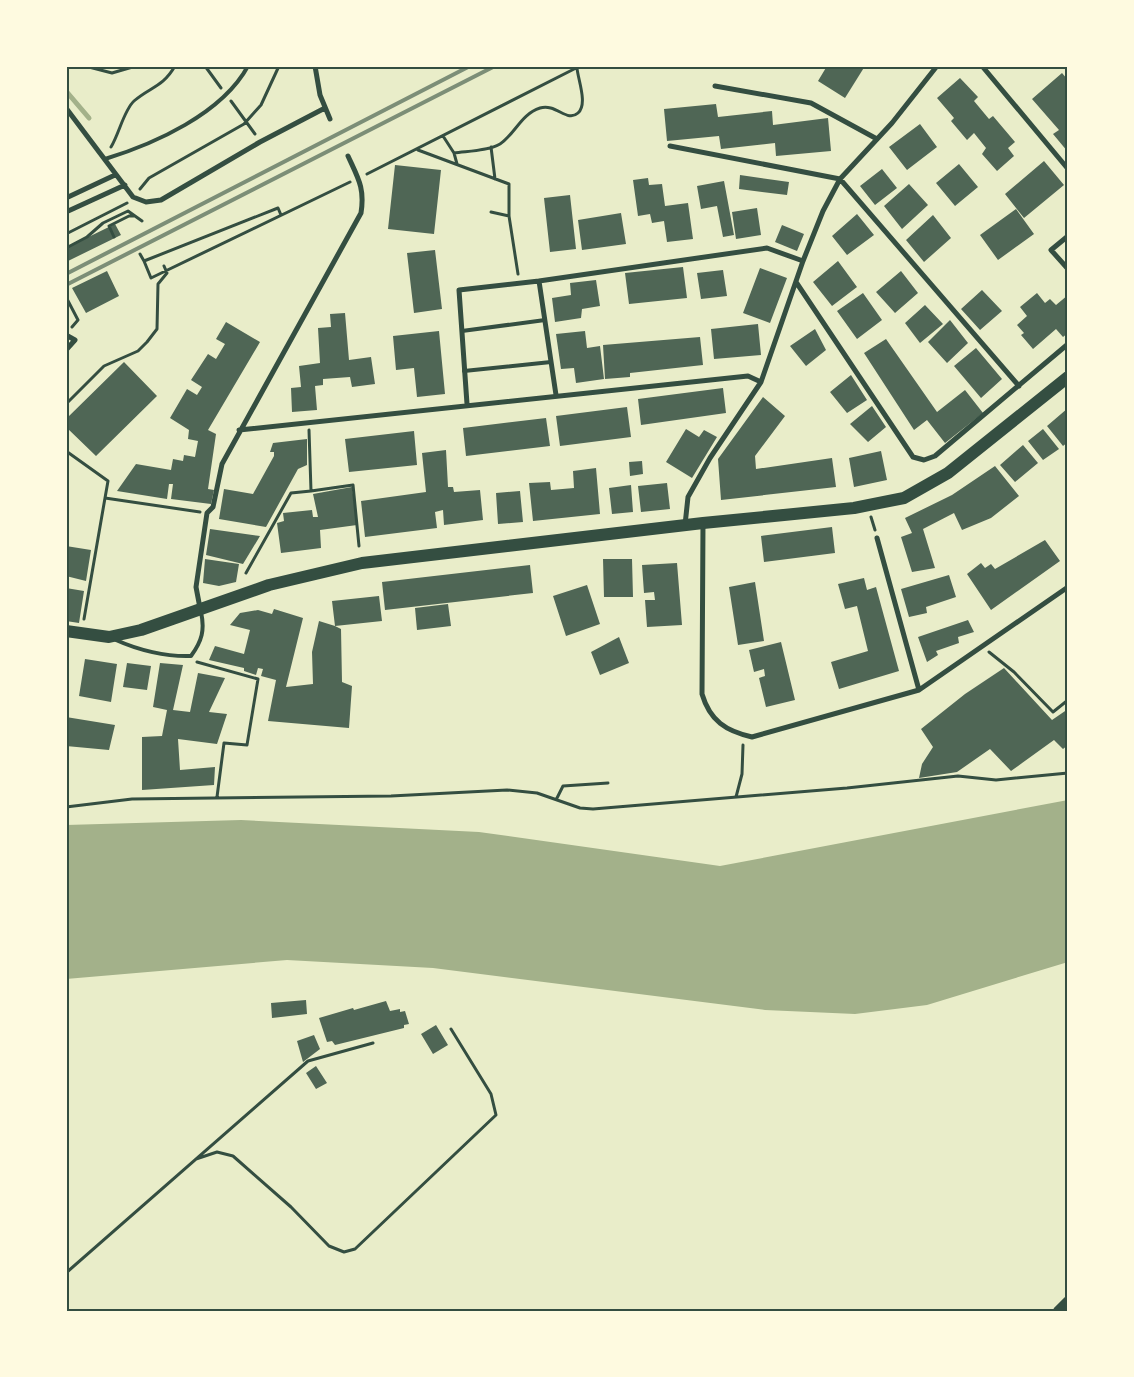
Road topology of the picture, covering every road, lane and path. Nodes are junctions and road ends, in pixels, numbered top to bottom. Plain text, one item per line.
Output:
1 (85, 66) edge
2 (136, 66) edge
3 (175, 66) edge
4 (205, 66) edge
5 (248, 66) edge
6 (279, 66) edge
7 (315, 66) edge
8 (937, 66) edge
9 (982, 66) edge
10 (578, 67) edge
11 (716, 86) dead end
12 (227, 96) junction
13 (66, 108) edge
14 (325, 108) junction
15 (330, 119) dead end
16 (246, 121) junction
17 (443, 136) junction
18 (877, 139) junction
19 (260, 142) junction
20 (670, 146) dead end
21 (491, 147) junction
22 (417, 149) junction
23 (454, 153) junction
24 (348, 156) dead end
25 (104, 157) junction
26 (457, 164) junction
27 (1068, 169) edge
28 (115, 175) junction
29 (359, 178) junction
30 (495, 178) junction
31 (840, 179) junction
32 (125, 185) junction
33 (133, 197) junction
34 (66, 198) edge
35 (66, 212) edge
36 (491, 212) dead end
37 (281, 215) junction
38 (135, 216) junction
39 (509, 216) junction
40 (142, 221) dead end
41 (66, 234) edge
42 (1068, 236) edge
43 (114, 237) dead end
44 (67, 246) edge
45 (140, 254) dead end
46 (144, 261) junction
47 (803, 261) junction
48 (164, 266) dead end
49 (1068, 269) edge
50 (166, 271) junction
51 (539, 281) junction
52 (796, 282) junction
53 (520, 283) junction
54 (66, 297) edge
55 (545, 320) junction
56 (462, 331) junction
57 (66, 334) edge
58 (1068, 344) edge
59 (66, 350) edge
60 (551, 362) junction
61 (464, 371) junction
62 (1068, 377) edge
63 (761, 382) junction
64 (1018, 386) junction
65 (556, 394) junction
66 (66, 404) edge
67 (467, 404) junction
68 (308, 422) junction
69 (240, 430) junction
70 (66, 451) edge
71 (311, 491) junction
72 (105, 498) junction
73 (867, 506) junction
74 (207, 513) junction
75 (704, 523) junction
76 (685, 525) junction
77 (877, 538) joint
78 (360, 546) dead end
79 (246, 573) dead end
80 (1068, 587) edge
81 (201, 610) junction
82 (84, 619) dead end
83 (66, 631) edge
84 (109, 637) junction
85 (982, 646) junction
86 (191, 656) junction
87 (918, 690) junction
88 (1068, 700) edge
89 (742, 735) junction
90 (1068, 773) edge
91 (608, 783) dead end
92 (217, 797) junction
93 (736, 797) junction
94 (557, 798) junction
95 (66, 807) edge
96 (451, 1029) dead end
97 (373, 1043) dead end
98 (196, 1159) junction
99 (66, 1273) edge
100 (1068, 1301) edge
101 (1058, 1311) edge

1 - 2 path
3 - 25 path
4 - 12 path
5 - 12 lane
6 - 16 path
7 - 14 street
8 - 18 street
9 - 27 street
10 - 17 path
10 - 21 path
11 - 18 street
12 - 16 path
12 - 25 lane
13 - 25 street
14 - 15 street
14 - 19 street
16 - 19 path
16 - 33 path
17 - 22 path
17 - 23 path
18 - 31 street
19 - 33 street
20 - 31 street
21 - 23 path
21 - 30 path
22 - 26 path
22 - 29 path
23 - 26 path
24 - 29 street
25 - 28 street
26 - 30 path
28 - 32 street
28 - 34 street
29 - 37 path
29 - 69 street
30 - 39 path
31 - 47 street
31 - 64 street
32 - 33 street
32 - 35 street
33 - 41 path
36 - 39 path
37 - 46 path
37 - 50 path
38 - 40 path
38 - 43 path
38 - 44 path
39 - 53 path
42 - 49 street
45 - 46 path
46 - 50 path
47 - 51 street
47 - 52 street
48 - 50 path
50 - 66 path
51 - 53 street
51 - 55 street
52 - 63 street
52 - 64 street
53 - 56 street
54 - 57 path
55 - 56 lane
55 - 60 street
56 - 61 street
57 - 59 street
58 - 64 street
60 - 61 lane
60 - 65 street
61 - 67 street
62 - 73 main road
63 - 65 street
63 - 76 street
65 - 67 street
67 - 68 street
68 - 69 street
68 - 71 path
69 - 74 street
70 - 72 path
71 - 78 path
71 - 79 path
72 - 74 path
72 - 82 path
73 - 75 main road
73 - 77 path
74 - 81 street
75 - 76 main road
75 - 89 street
76 - 81 main road
77 - 87 street
80 - 85 street
81 - 84 main road
81 - 86 lane
83 - 84 main road
84 - 86 lane
85 - 87 street
85 - 88 path
86 - 92 path
87 - 89 street
89 - 93 path
90 - 93 path
91 - 94 path
92 - 94 path
92 - 95 path
93 - 94 path
96 - 98 path
97 - 98 path
98 - 99 path
100 - 101 main road

